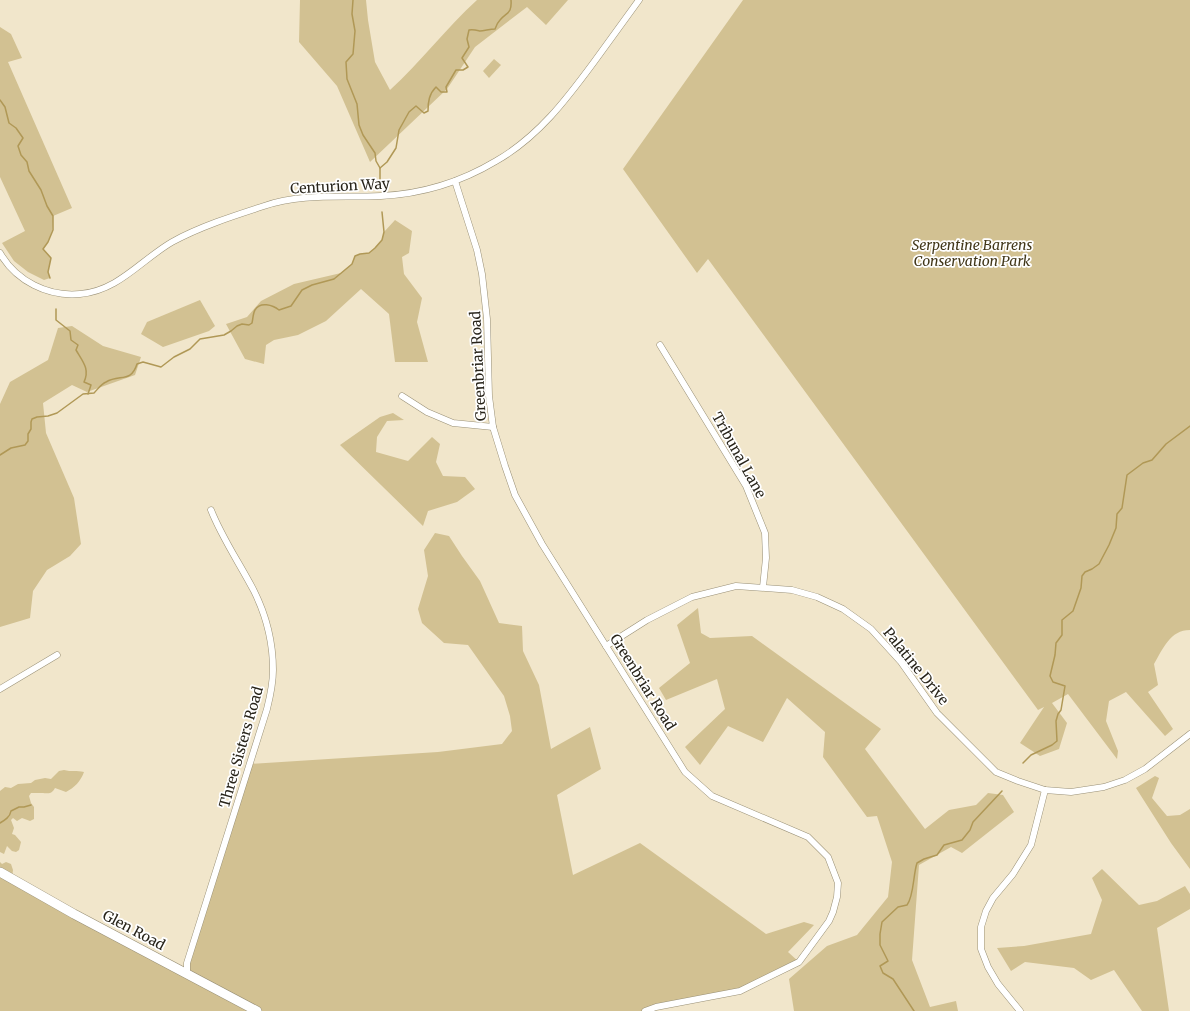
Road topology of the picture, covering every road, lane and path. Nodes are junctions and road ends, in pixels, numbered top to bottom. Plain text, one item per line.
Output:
1 (639, 0) edge
2 (455, 181) junction
3 (0, 253) edge
4 (660, 345) dead end
5 (402, 396) dead end
6 (493, 427) junction
7 (211, 510) dead end
8 (763, 587) junction
9 (606, 646) junction
10 (57, 655) dead end
11 (0, 689) edge
12 (1190, 734) edge
13 (1045, 790) junction
14 (0, 872) edge
15 (187, 974) junction
16 (257, 1011) edge
17 (645, 1011) edge
18 (1020, 1011) edge

1 - 2 street, Centurion Way
2 - 3 street, Centurion Way
2 - 6 street, Greenbriar Road
4 - 8 street, Tribunal Lane
5 - 6 street
6 - 9 street, Greenbriar Road
7 - 15 street, Three Sisters Road
8 - 9 street, Palatine Drive
8 - 13 street, Palatine Drive
9 - 17 street, Greenbriar Road
10 - 11 street
12 - 13 street, Palatine Drive
13 - 18 street
14 - 15 main road, Glen Road
15 - 16 main road, Glen Road

